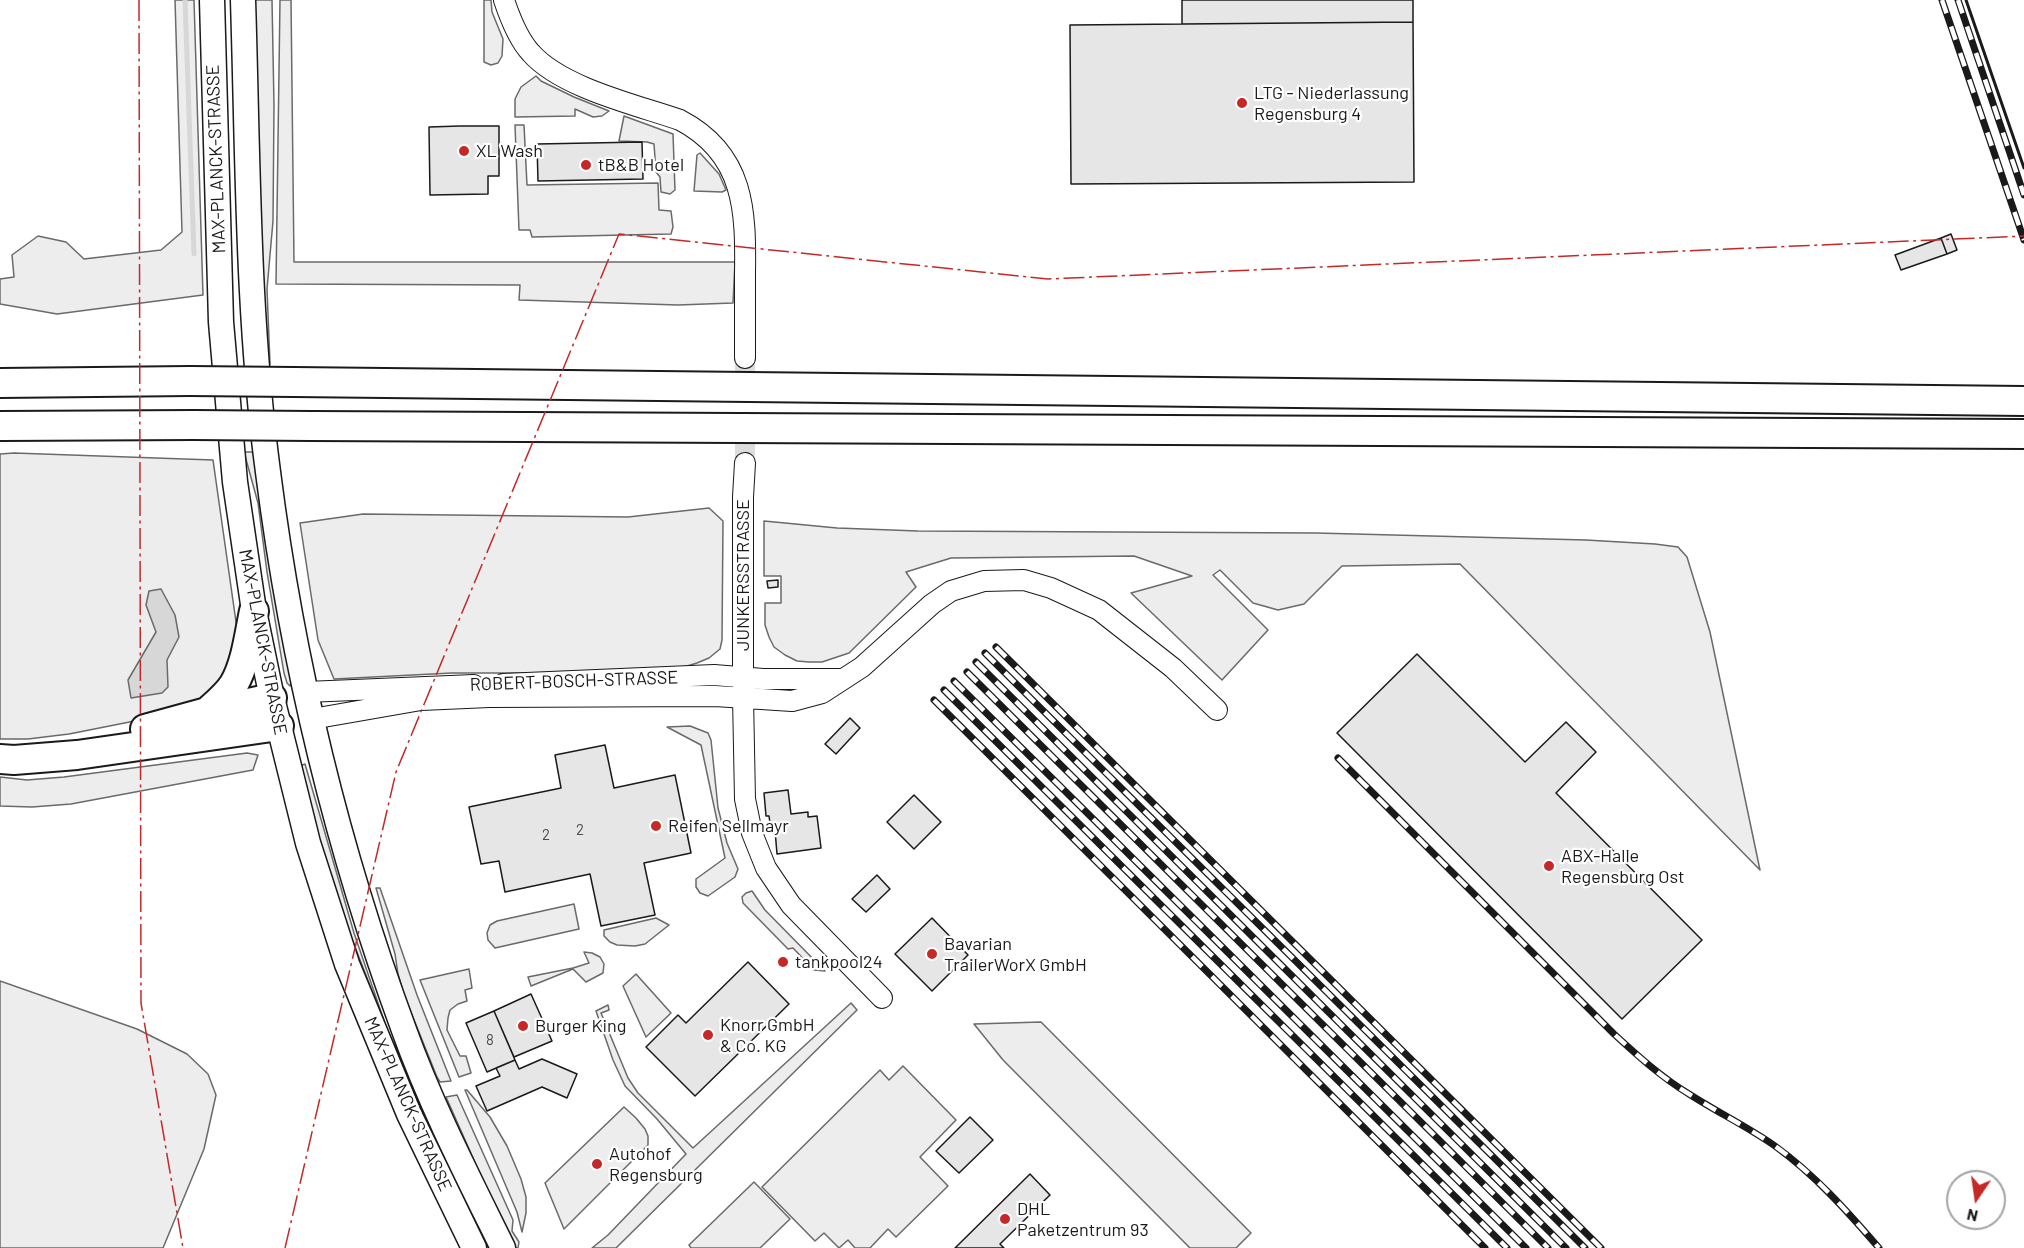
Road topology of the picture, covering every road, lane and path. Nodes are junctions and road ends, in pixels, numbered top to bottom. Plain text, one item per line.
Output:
1 (212, 0) edge
2 (243, 0) edge
3 (504, 0) edge
4 (746, 358) tunnel mouth
5 (0, 383) edge
6 (2024, 401) edge
7 (0, 426) edge
8 (61, 426) junction
9 (2024, 434) edge
10 (0, 439) edge
11 (745, 463) tunnel mouth
12 (254, 611) junction
13 (743, 688) junction
14 (306, 692) junction
15 (272, 698) junction
16 (1217, 710) dead end
17 (207, 712) junction
18 (312, 719) junction
19 (279, 726) junction
20 (0, 745) edge
21 (0, 759) edge
22 (882, 998) dead end
23 (474, 1248) edge
24 (503, 1248) edge

1 - 12 main road, MAX-PLANCK-STRASSE
2 - 14 main road, MAX-PLANCK-STRASSE
3 - 4 street
5 - 6 highway, bridge
7 - 8 highway
8 - 9 highway, bridge
8 - 10 highway
11 - 13 street, JUNKERSSTRASSE
12 - 15 main road, MAX-PLANCK-STRASSE
12 - 17 highway
13 - 14 street, ROBERT-BOSCH-STRASSE
13 - 16 street, ROBERT-BOSCH-STRASSE
13 - 18 street, ROBERT-BOSCH-STRASSE
13 - 22 street
14 - 15 main road
14 - 18 main road, MAX-PLANCK-STRASSE
15 - 17 highway
15 - 19 main road, MAX-PLANCK-STRASSE
17 - 20 highway
18 - 19 main road
18 - 24 main road, MAX-PLANCK-STRASSE
19 - 21 highway
19 - 23 main road, MAX-PLANCK-STRASSE

